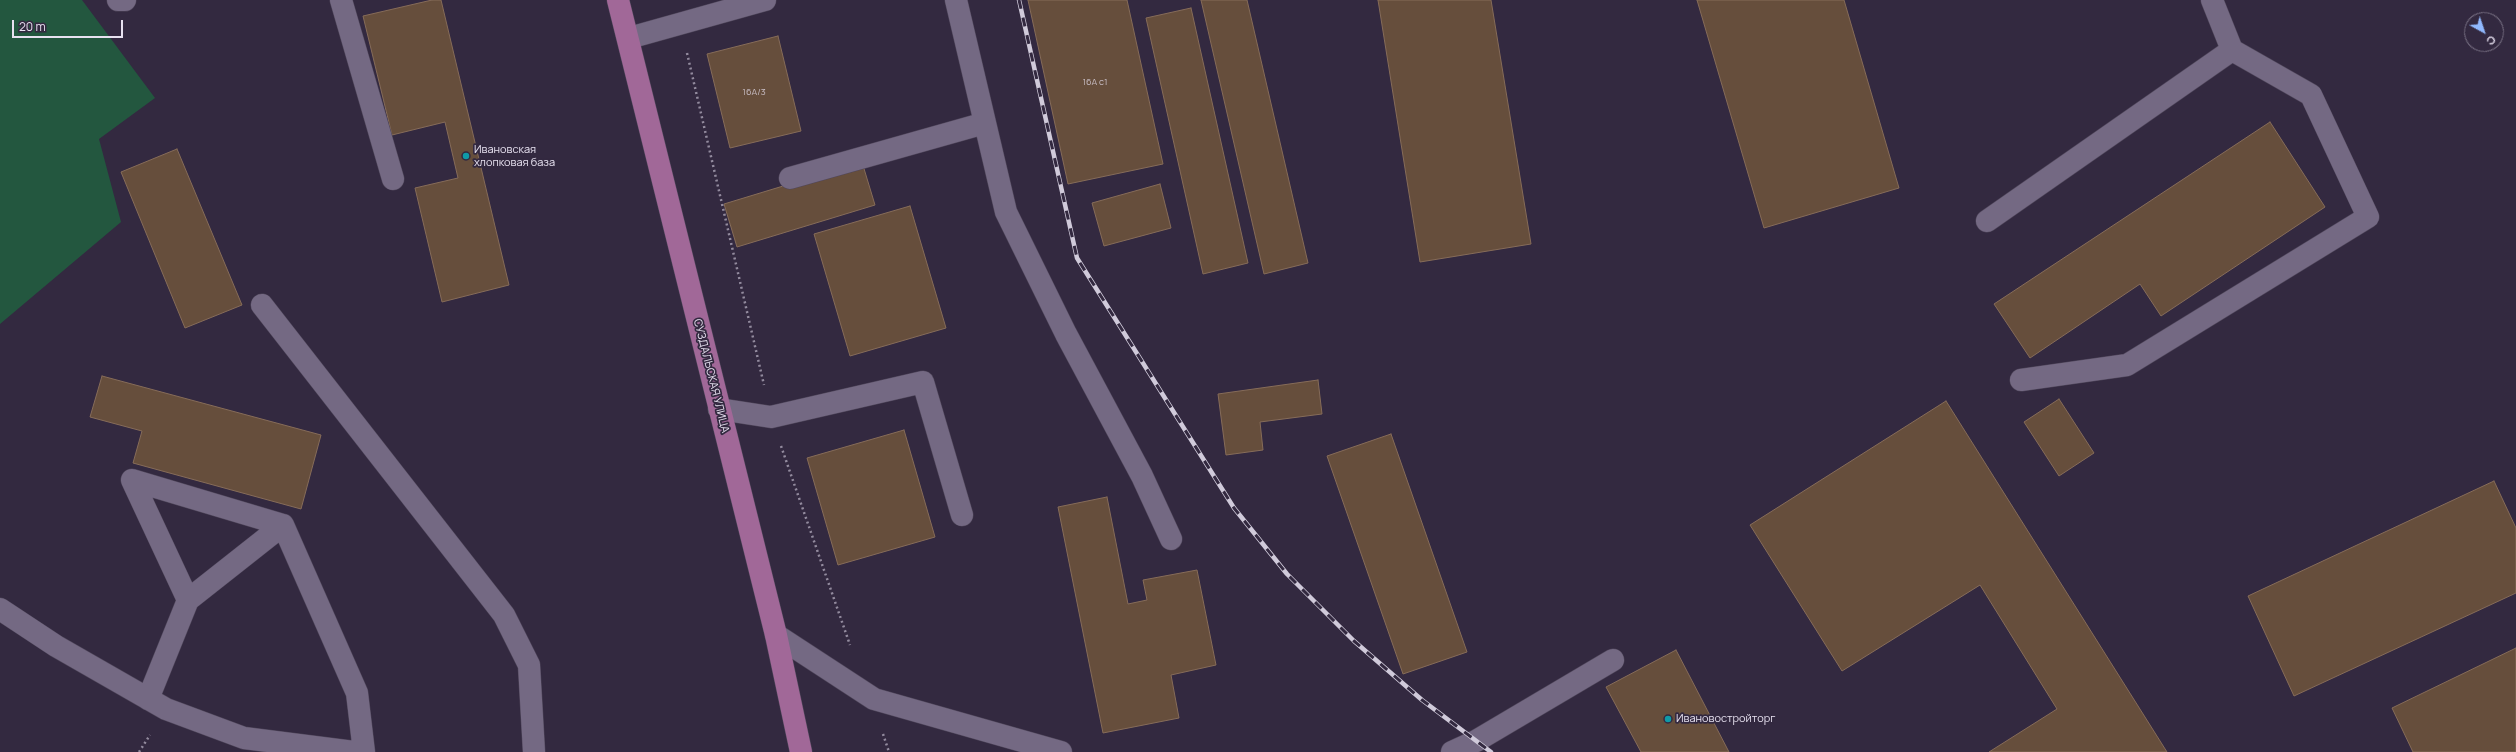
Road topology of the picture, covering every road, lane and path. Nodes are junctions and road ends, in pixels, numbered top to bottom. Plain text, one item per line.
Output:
1 (118, 0) edge
2 (125, 0) edge
3 (341, 0) edge
4 (618, 0) edge
5 (765, 0) edge
6 (956, 0) edge
7 (2212, 0) edge
8 (680, 23) junction
9 (629, 38) junction
10 (2232, 50) junction
11 (985, 123) junction
12 (790, 178) dead end
13 (393, 179) dead end
14 (1987, 220) dead end
15 (262, 304) dead end
16 (2021, 380) dead end
17 (719, 409) junction
18 (771, 417) junction
19 (962, 515) dead end
20 (283, 525) junction
21 (1172, 539) dead end
22 (188, 600) junction
23 (0, 609) edge
24 (776, 635) junction
25 (852, 650) dead end
26 (1613, 660) dead end
27 (148, 699) junction
28 (874, 699) junction
29 (354, 752) edge
30 (364, 752) edge
31 (534, 752) edge
32 (801, 752) edge
33 (889, 752) edge
34 (1061, 752) edge
35 (1452, 752) edge

1 - 2 lane
3 - 13 lane
4 - 9 main road, СУЗДАЛЬСКАЯ УЛИЦА
5 - 8 lane
6 - 11 lane
7 - 10 lane
8 - 9 lane
8 - 18 path
9 - 17 main road, СУЗДАЛЬСКАЯ УЛИЦА
10 - 14 lane
10 - 16 lane
11 - 12 lane
11 - 21 lane
15 - 31 lane
17 - 18 lane
17 - 24 main road, СУЗДАЛЬСКАЯ УЛИЦА
18 - 19 lane
18 - 25 path
20 - 22 lane
20 - 22 lane
20 - 30 lane
22 - 27 lane
23 - 27 lane
24 - 28 lane
24 - 32 main road, СУЗДАЛЬСКАЯ УЛИЦА
26 - 35 lane
27 - 29 lane
28 - 33 path
28 - 34 lane

